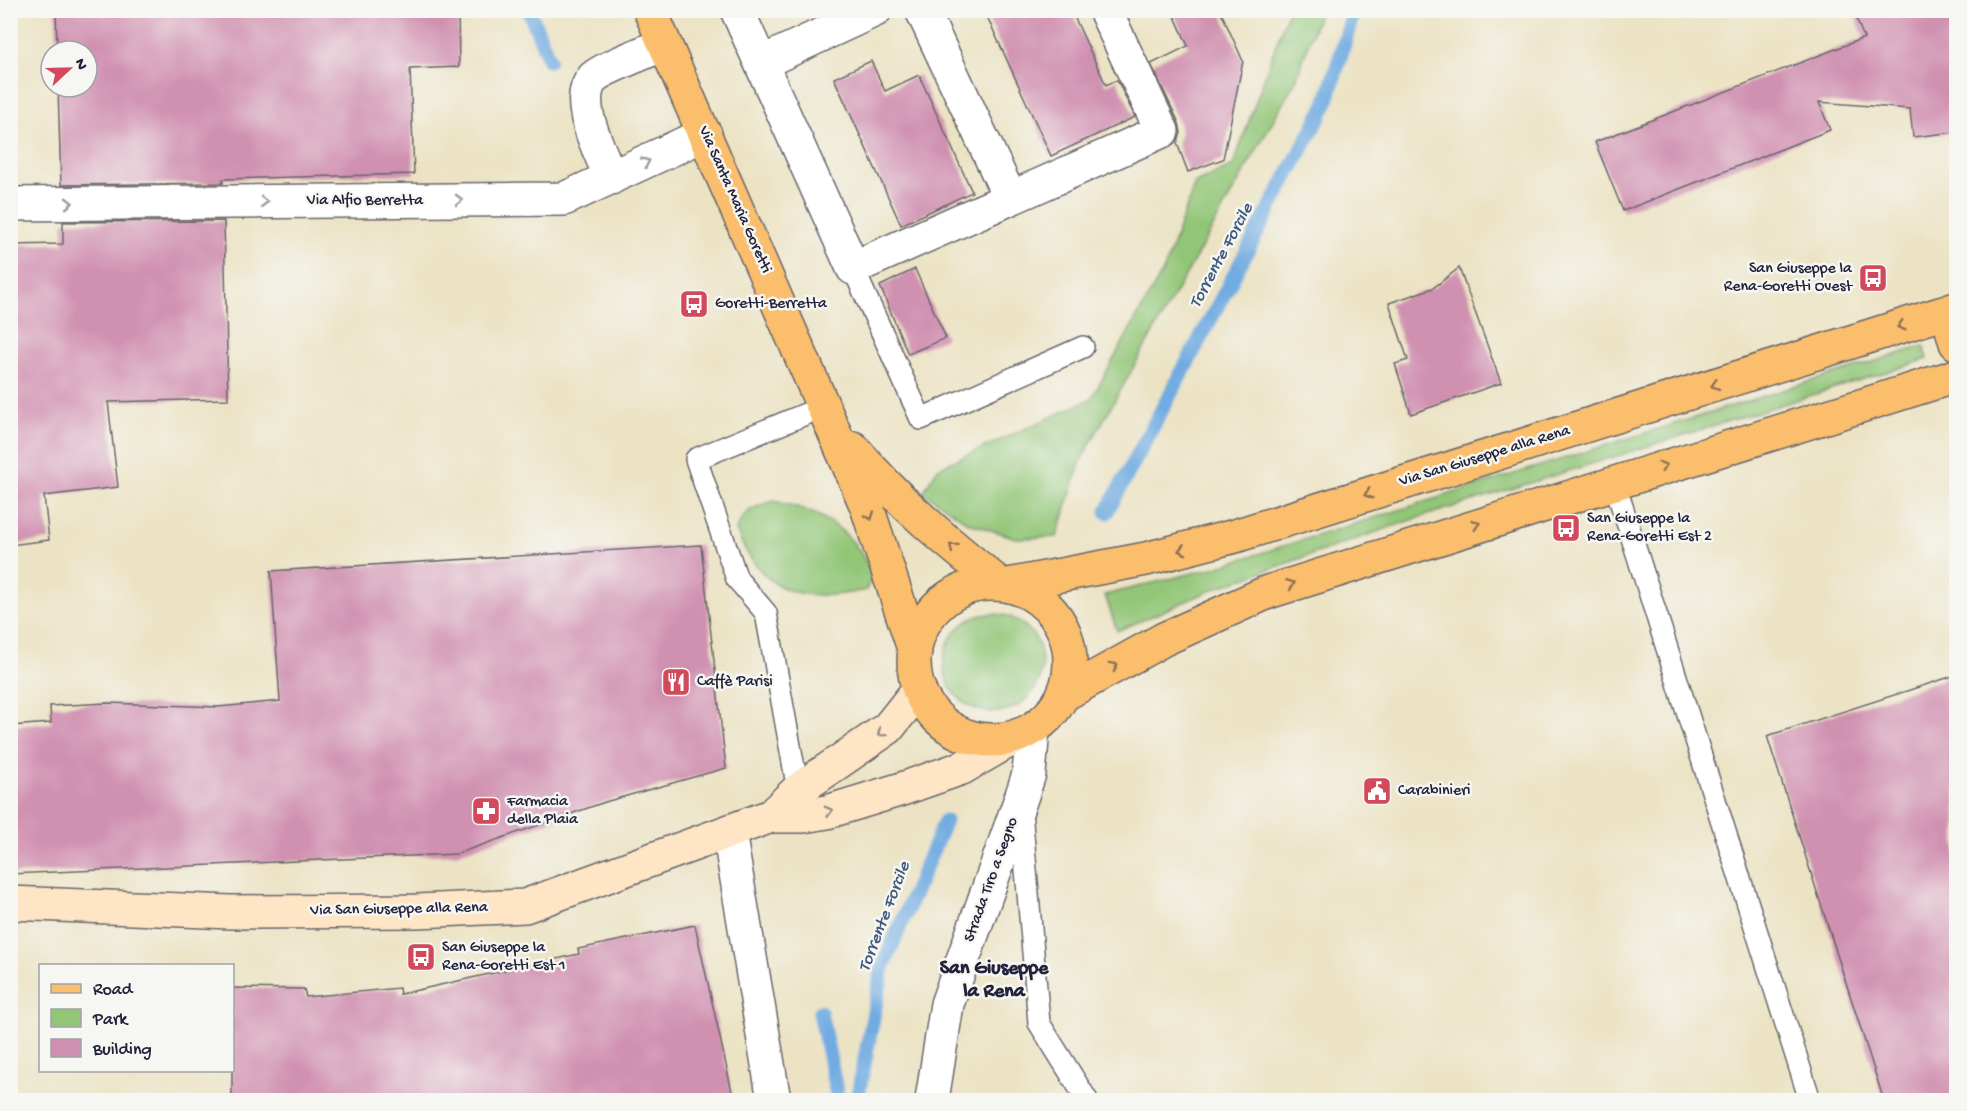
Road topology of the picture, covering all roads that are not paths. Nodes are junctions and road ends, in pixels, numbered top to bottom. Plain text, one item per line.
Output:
1 (650, 10) edge
2 (737, 10) edge
3 (875, 10) edge
4 (922, 10) edge
5 (1105, 10) edge
6 (664, 44) junction
7 (761, 63) junction
8 (705, 134) junction
9 (611, 178) junction
10 (1010, 198) junction
11 (10, 204) edge
12 (853, 268) junction
13 (1952, 310) edge
14 (1956, 343) edge
15 (1083, 347) dead end
16 (1956, 376) edge
17 (829, 414) junction
18 (1614, 481) junction
19 (1003, 584) junction
20 (915, 652) junction
21 (919, 689) junction
22 (1063, 694) junction
23 (1026, 732) junction
24 (798, 790) junction
25 (1020, 801) junction
26 (771, 816) junction
27 (729, 832) junction
28 (10, 903) edge
29 (774, 1101) edge
30 (932, 1101) edge
31 (1087, 1101) edge
32 (1810, 1101) edge

1 - 6 main road, Via Santa Maria Goretti
2 - 7 street
3 - 7 street
4 - 10 street
5 - 10 street
6 - 8 main road, Via Santa Maria Goretti
6 - 9 street
7 - 12 street
9 -> 8 street, Via Alfio Berretta
8 - 17 main road, Via Santa Maria Goretti
11 -> 9 street, Via Alfio Berretta
10 - 12 street
12 - 15 lane
13 - 14 main road
13 -> 19 main road, Via San Giuseppe alla Rena
18 -> 16 main road
19 -> 17 main road
17 -> 20 main road, Via Santa Maria Goretti
17 - 24 lane
22 -> 18 main road
18 - 32 lane
19 - 20 main road
19 - 22 main road
20 - 21 main road
21 - 23 main road
21 -> 24 main road
22 - 23 main road
23 - 25 street, Strada Tiro a Segno
26 -> 23 main road
24 - 26 main road
25 - 30 street, Strada Tiro a Segno
25 - 31 lane
26 - 27 main road, Via San Giuseppe alla Rena
27 - 28 main road, Via San Giuseppe alla Rena
27 - 29 street

